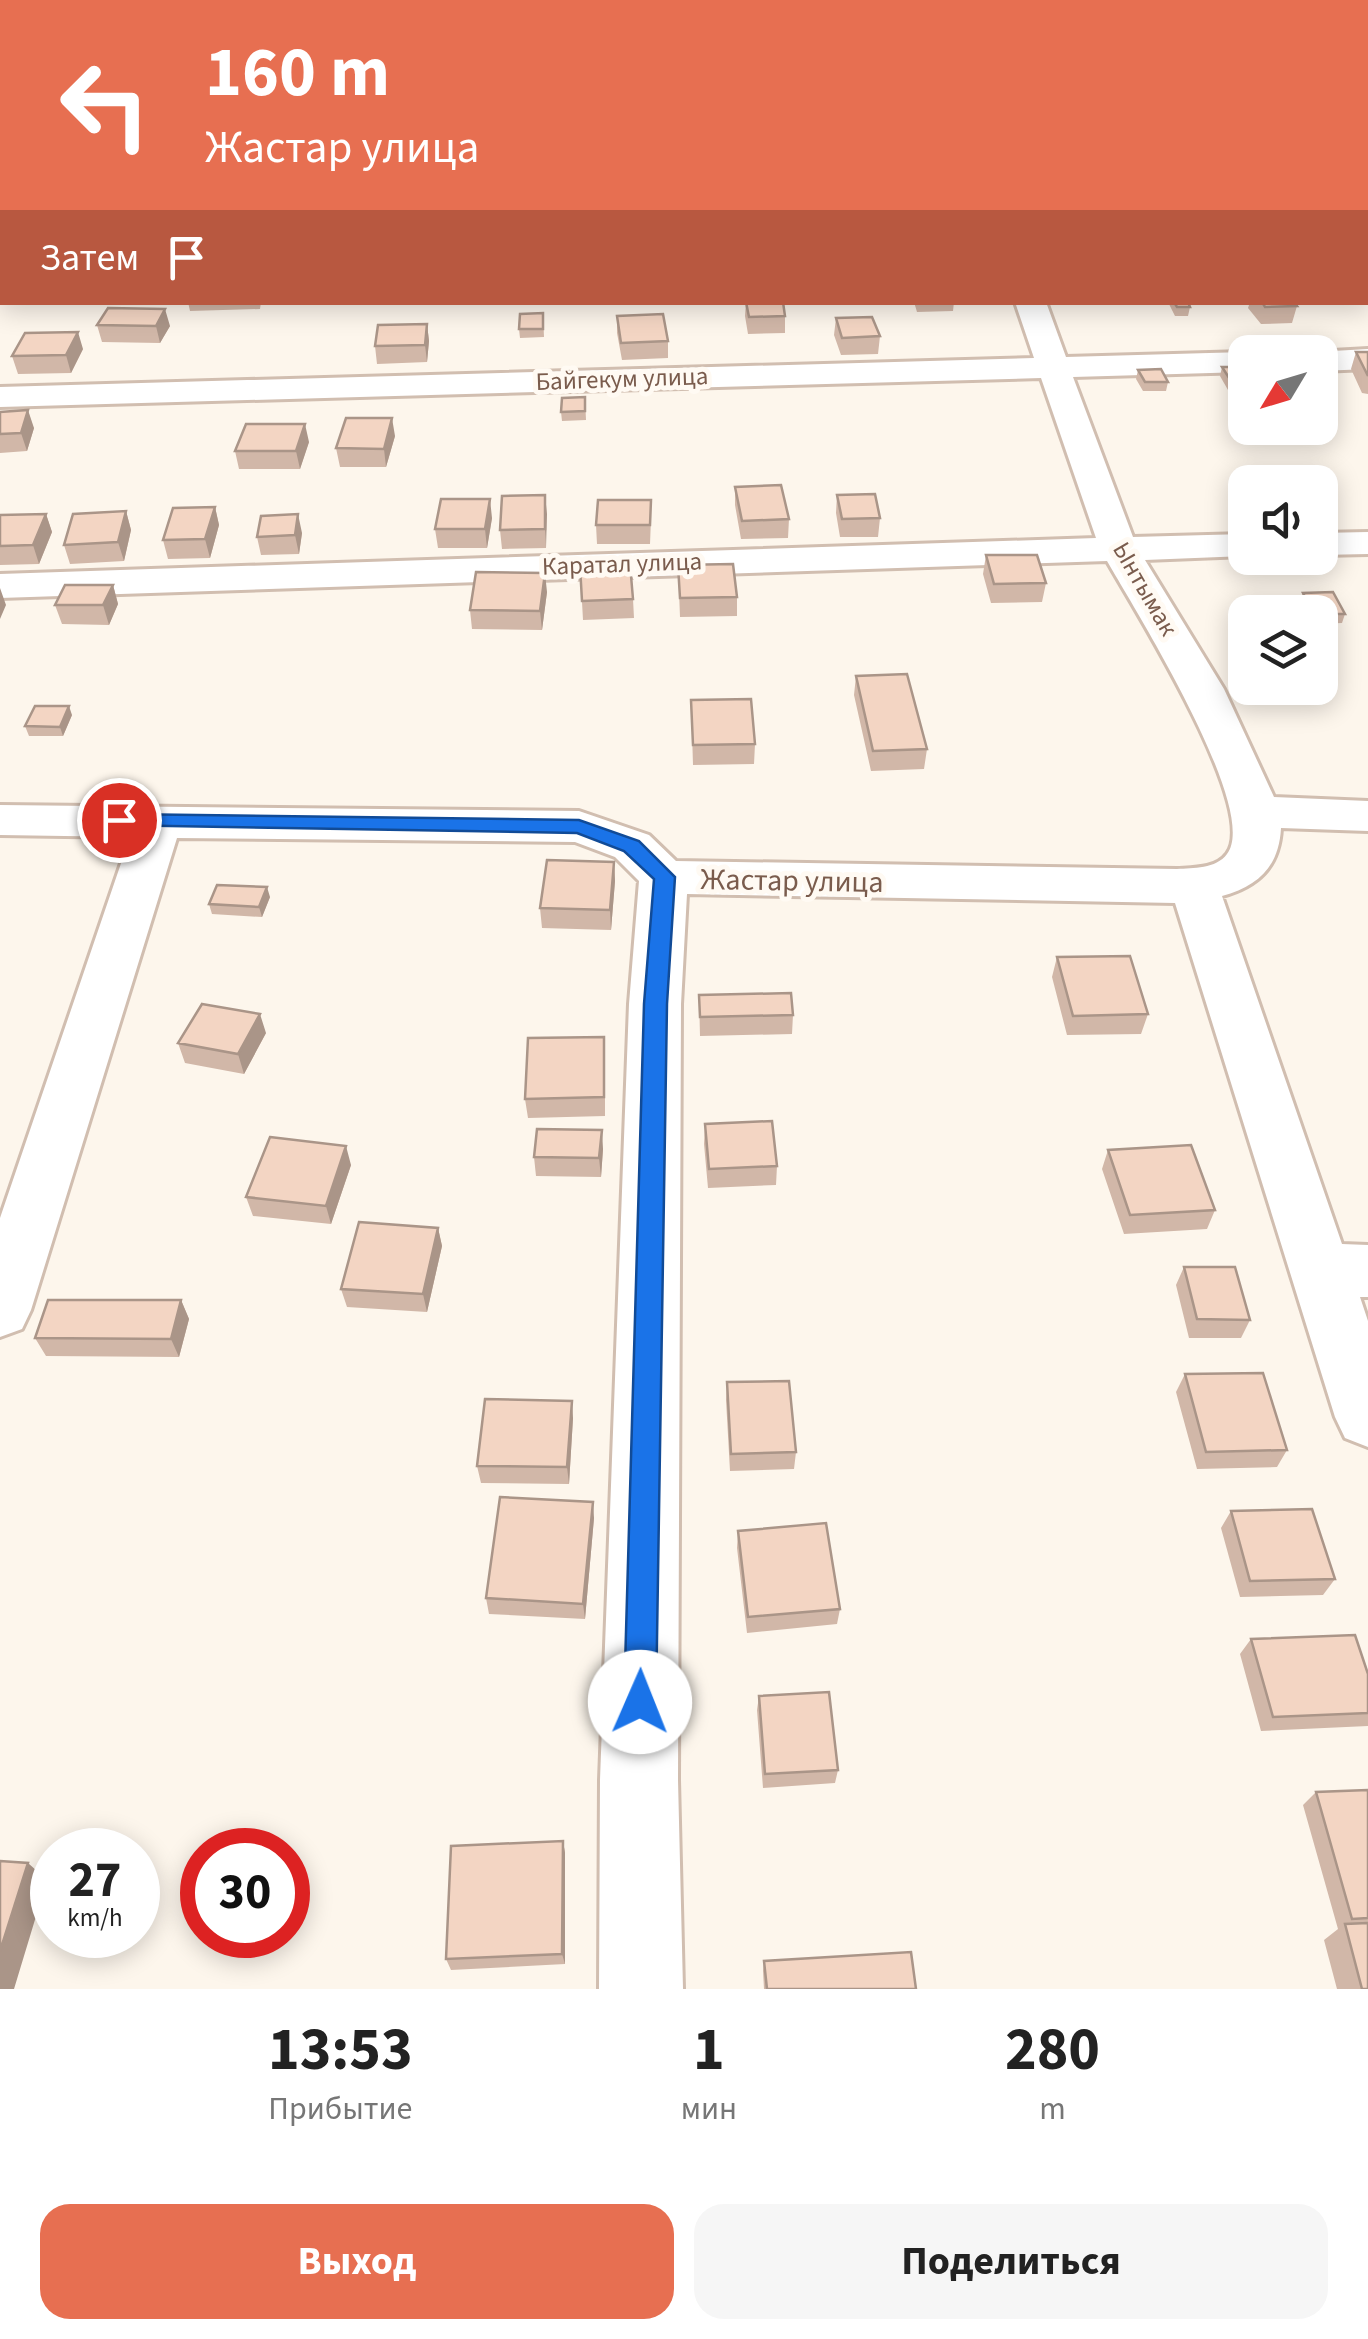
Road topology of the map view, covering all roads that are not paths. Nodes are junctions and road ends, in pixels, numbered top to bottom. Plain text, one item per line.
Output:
1 (1031, 305) edge
2 (1338, 360) edge
3 (1368, 360) edge
4 (1228, 362) edge
5 (1053, 367) junction
6 (0, 397) edge
7 (1368, 543) edge
8 (1338, 544) edge
9 (1228, 545) edge
10 (1118, 547) junction
11 (0, 586) edge
12 (1257, 812) junction
13 (1368, 816) edge
14 (0, 820) edge
15 (159, 821) junction
16 (664, 877) junction
17 (1194, 886) junction
18 (1342, 1270) edge
19 (0, 1310) edge
20 (1368, 1416) edge
21 (641, 1989) edge

1 - 5 street, Ынтымак
2 - 3 street
4 - 5 street, Байгекум улица
5 - 6 street, Байгекум улица
5 - 10 street, Ынтымак
7 - 8 street
9 - 10 street, Каратал улица
10 - 11 street, Каратал улица
10 - 12 street, Ынтымак
12 - 13 street
12 - 17 street, Жастар улица
14 - 15 street, Жастар улица
15 - 16 street, Жастар улица
15 - 19 street
16 - 17 street, Жастар улица
16 - 21 street
17 - 18 street
18 - 20 street

